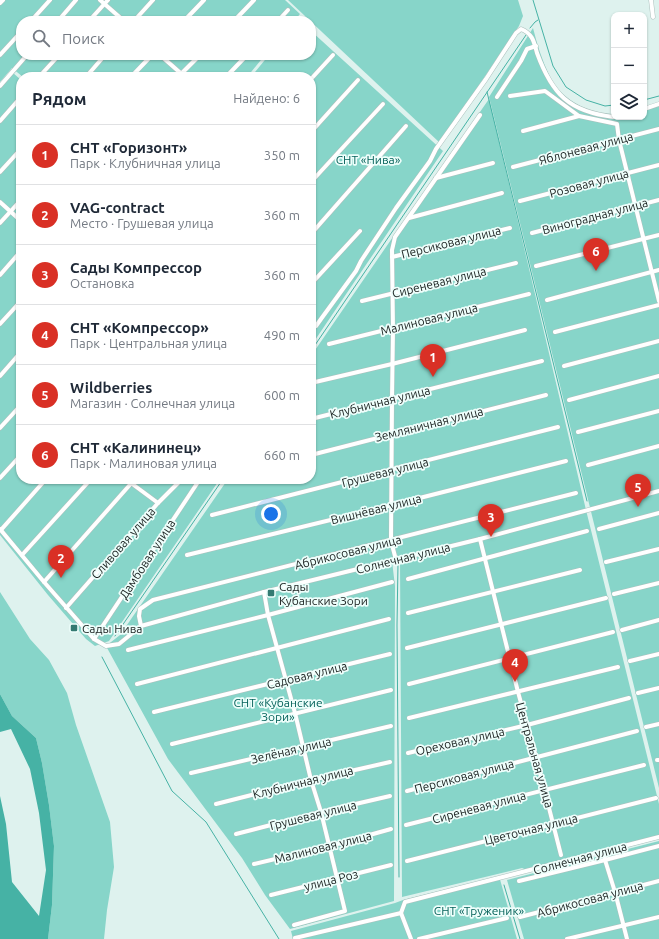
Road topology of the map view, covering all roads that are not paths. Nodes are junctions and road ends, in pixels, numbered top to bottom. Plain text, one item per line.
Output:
1 (3, 0) edge
2 (50, 0) edge
3 (76, 0) edge
4 (100, 0) edge
5 (153, 0) edge
6 (204, 0) edge
7 (254, 0) edge
8 (651, 0) edge
9 (106, 2) edge
10 (0, 3) edge
11 (288, 10) dead end
12 (36, 16) edge
13 (62, 16) edge
14 (93, 16) edge
15 (119, 16) edge
16 (139, 16) edge
17 (189, 16) edge
18 (239, 16) edge
19 (283, 16) edge
20 (653, 17) dead end
21 (16, 37) edge
22 (536, 46) junction
23 (0, 55) edge
24 (332, 55) dead end
25 (23, 60) edge
26 (54, 60) edge
27 (100, 60) edge
28 (147, 60) edge
29 (165, 60) edge
30 (195, 60) edge
31 (242, 60) edge
32 (43, 72) edge
33 (90, 72) edge
34 (136, 72) edge
35 (177, 72) edge
36 (185, 72) edge
37 (231, 72) edge
38 (316, 73) edge
39 (358, 80) dead end
40 (0, 86) edge
41 (510, 96) dead end
42 (497, 97) dead end
43 (16, 103) edge
44 (383, 104) dead end
45 (659, 104) edge
46 (647, 108) edge
47 (480, 115) dead end
48 (579, 116) junction
49 (611, 116) edge
50 (0, 121) edge
51 (316, 126) edge
52 (406, 126) dead end
53 (659, 129) edge
54 (523, 131) dead end
55 (619, 140) junction
56 (16, 154) edge
57 (493, 163) dead end
58 (659, 165) edge
59 (512, 167) dead end
60 (0, 172) edge
61 (627, 173) junction
62 (316, 177) edge
63 (436, 178) junction
64 (502, 193) dead end
65 (659, 200) edge
66 (520, 201) dead end
67 (0, 202) edge
68 (16, 205) edge
69 (636, 206) junction
70 (10, 212) junction
71 (16, 217) edge
72 (408, 218) junction
73 (0, 223) edge
74 (316, 228) edge
75 (510, 228) dead end
76 (360, 231) dead end
77 (532, 233) dead end
78 (659, 235) edge
79 (644, 239) junction
80 (16, 257) edge
81 (392, 257) junction
82 (516, 263) dead end
83 (536, 266) dead end
84 (659, 270) edge
85 (652, 272) junction
86 (0, 275) edge
87 (316, 279) edge
88 (393, 293) junction
89 (529, 294) dead end
90 (547, 300) dead end
91 (362, 301) dead end
92 (659, 301) edge
93 (659, 305) edge
94 (16, 306) edge
95 (0, 324) edge
96 (316, 326) edge
97 (393, 329) junction
98 (525, 330) dead end
99 (555, 332) dead end
100 (659, 341) edge
101 (329, 344) dead end
102 (16, 358) edge
103 (542, 361) dead end
104 (392, 364) junction
105 (564, 366) dead end
106 (0, 376) edge
107 (659, 376) edge
108 (316, 382) edge
109 (546, 395) dead end
110 (392, 399) junction
111 (569, 400) dead end
112 (16, 410) edge
113 (659, 411) edge
114 (316, 418) edge
115 (558, 427) dead end
116 (0, 428) edge
117 (578, 432) dead end
118 (392, 433) junction
119 (659, 446) edge
120 (316, 454) edge
121 (16, 460) edge
122 (566, 461) dead end
123 (588, 465) dead end
124 (392, 470) junction
125 (0, 478) edge
126 (41, 484) edge
127 (86, 484) edge
128 (131, 484) edge
129 (133, 484) edge
130 (177, 484) edge
131 (197, 484) edge
132 (659, 491) edge
133 (576, 493) dead end
134 (158, 503) junction
135 (392, 505) junction
136 (659, 513) edge
137 (212, 515) dead end
138 (0, 529) edge
139 (599, 529) dead end
140 (587, 531) dead end
141 (480, 539) junction
142 (392, 541) junction
143 (659, 549) edge
144 (22, 555) junction
145 (187, 555) dead end
146 (484, 559) junction
147 (396, 560) junction
148 (606, 562) dead end
149 (580, 570) dead end
150 (408, 579) dead end
151 (44, 582) junction
152 (392, 582) dead end
153 (659, 583) edge
154 (264, 592) junction
155 (493, 592) junction
156 (614, 594) dead end
157 (606, 598) dead end
158 (66, 608) junction
159 (408, 613) dead end
160 (268, 615) junction
161 (389, 619) dead end
162 (659, 620) edge
163 (501, 625) junction
164 (141, 626) junction
165 (622, 630) dead end
166 (613, 632) dead end
167 (94, 639) junction
168 (278, 647) junction
169 (407, 648) dead end
170 (128, 650) dead end
171 (390, 654) dead end
172 (659, 654) edge
173 (509, 659) junction
174 (630, 661) dead end
175 (618, 667) dead end
176 (286, 680) junction
177 (137, 684) dead end
178 (410, 684) dead end
179 (659, 688) edge
180 (391, 690) dead end
181 (518, 692) junction
182 (638, 693) dead end
183 (629, 698) dead end
184 (154, 712) dead end
185 (295, 713) junction
186 (409, 718) dead end
187 (659, 724) edge
188 (527, 725) junction
189 (391, 726) dead end
190 (646, 727) dead end
191 (637, 731) dead end
192 (172, 744) dead end
193 (303, 747) junction
194 (408, 753) dead end
195 (536, 756) junction
196 (390, 762) dead end
197 (644, 765) dead end
198 (191, 773) dead end
199 (311, 780) junction
200 (545, 789) junction
201 (407, 791) dead end
202 (390, 796) dead end
203 (656, 798) dead end
204 (216, 804) dead end
205 (321, 812) junction
206 (554, 824) junction
207 (406, 825) dead end
208 (391, 829) dead end
209 (236, 834) dead end
210 (659, 837) edge
211 (330, 846) junction
212 (659, 846) edge
213 (605, 851) junction
214 (561, 855) dead end
215 (605, 860) junction
216 (407, 861) dead end
217 (254, 864) dead end
218 (391, 865) dead end
219 (338, 879) junction
220 (519, 881) dead end
221 (659, 881) edge
222 (615, 892) junction
223 (272, 895) dead end
224 (401, 912) junction
225 (520, 917) dead end
226 (659, 917) edge
227 (507, 918) dead end
228 (294, 925) dead end
229 (624, 926) junction
230 (295, 938) dead end
231 (411, 939) edge
232 (419, 939) edge
233 (567, 939) edge
234 (628, 939) edge

1 - 10 street
2 - 12 street
3 - 13 street
4 - 9 street
5 - 16 street
6 - 17 street
7 - 18 street
8 - 20 street
9 - 14 street
9 - 15 street
11 - 19 street
21 - 23 street
22 - 42 street
22 - 49 street
22 - 96 street
24 - 38 street
25 - 40 street
26 - 32 street
27 - 33 street
28 - 34 street
29 - 35 street
30 - 36 street
31 - 37 street
39 - 51 street
41 - 48 street
43 - 50 street
44 - 62 street
45 - 46 street
47 - 63 street
48 - 54 street
48 - 55 street
52 - 74 street
53 - 55 street, Яблоневая улица
55 - 59 street, Яблоневая улица
55 - 61 street
56 - 60 street
57 - 63 street
58 - 61 street, Розовая улица
61 - 66 street, Розовая улица
61 - 69 street
63 - 72 street
64 - 72 street
65 - 69 street, Виноградная улица
67 - 70 street
68 - 70 street
69 - 77 street, Виноградная улица
69 - 79 street
70 - 71 street
70 - 73 street
72 - 81 street
75 - 81 street, Персиковая улица
76 - 87 street
78 - 79 street
79 - 83 street
79 - 85 street
80 - 86 street
81 - 88 street
82 - 88 street, Сиреневая улица
84 - 85 street
85 - 90 street
85 - 92 street
88 - 91 street, Сиреневая улица
88 - 97 street
89 - 97 street, Малиновая улица
93 - 99 street
94 - 95 street
97 - 101 street, Малиновая улица
97 - 104 street
98 - 104 street
100 - 105 street
102 - 106 street
103 - 110 street, Клубничная улица
104 - 108 street
104 - 110 street
107 - 111 street
109 - 118 street, Земляничная улица
110 - 114 street, Клубничная улица
110 - 118 street
112 - 116 street
113 - 117 street
115 - 124 street, Грушевая улица
118 - 120 street, Земляничная улица
118 - 124 street
119 - 123 street
121 - 125 street
122 - 135 street, Вишнёвая улица
124 - 135 street
124 - 137 street, Грушевая улица
126 - 138 street
127 - 144 street
128 - 151 street
129 - 134 street
130 - 134 street, Сливовая улица
131 - 167 street, Дамбовая улица
132 - 141 street, Солнечная улица
133 - 142 street, Абрикосовая улица
134 - 158 street, Сливовая улица
135 - 142 street
135 - 145 street, Вишнёвая улица
136 - 139 street
138 - 144 street
140 - 146 street
141 - 146 street, Центральная улица
141 - 147 street, Солнечная улица
142 - 147 street
142 - 164 street, Абрикосовая улица
143 - 148 street
144 - 151 street
146 - 150 street
146 - 155 street, Центральная улица
147 - 154 street, Солнечная улица
149 - 155 street
151 - 158 street
152 - 160 street
153 - 156 street
154 - 160 street
154 - 164 street, Солнечная улица
155 - 159 street
155 - 163 street, Центральная улица
157 - 163 street
158 - 167 street
160 - 168 street
160 - 170 street
161 - 168 street
162 - 165 street
163 - 169 street
163 - 173 street, Центральная улица
164 - 167 street, Солнечная улица
166 - 173 street
168 - 176 street
168 - 177 street
171 - 176 street, Садовая улица
172 - 174 street
173 - 178 street
173 - 181 street, Центральная улица
175 - 181 street
176 - 184 street, Садовая улица
176 - 185 street
179 - 182 street
180 - 185 street
181 - 186 street
181 - 188 street, Центральная улица
183 - 188 street, Ореховая улица
185 - 192 street
185 - 193 street
187 - 190 street
188 - 194 street, Ореховая улица
188 - 195 street, Центральная улица
189 - 193 street, Зелёная улица
191 - 195 street, Персиковая улица
193 - 198 street, Зелёная улица
193 - 199 street
195 - 200 street, Центральная улица
195 - 201 street, Персиковая улица
196 - 199 street, Клубничная улица
197 - 200 street, Сиреневая улица
199 - 204 street, Клубничная улица
199 - 205 street
200 - 206 street, Центральная улица
200 - 207 street, Сиреневая улица
202 - 205 street, Грушевая улица
203 - 206 street, Цветочная улица
205 - 209 street, Грушевая улица
205 - 211 street
206 - 214 street, Центральная улица
206 - 216 street, Цветочная улица
208 - 211 street, Малиновая улица
210 - 213 street, Солнечная улица
211 - 217 street, Малиновая улица
211 - 219 street
212 - 215 street
213 - 215 street
213 - 224 street, Солнечная улица
215 - 220 street
215 - 222 street
218 - 219 street, улица Роз
219 - 223 street, улица Роз
219 - 228 street
221 - 222 street, Абрикосовая улица
222 - 225 street, Абрикосовая улица
222 - 229 street
224 - 230 street
224 - 231 street
226 - 229 street
227 - 232 street
229 - 233 street
229 - 234 street

